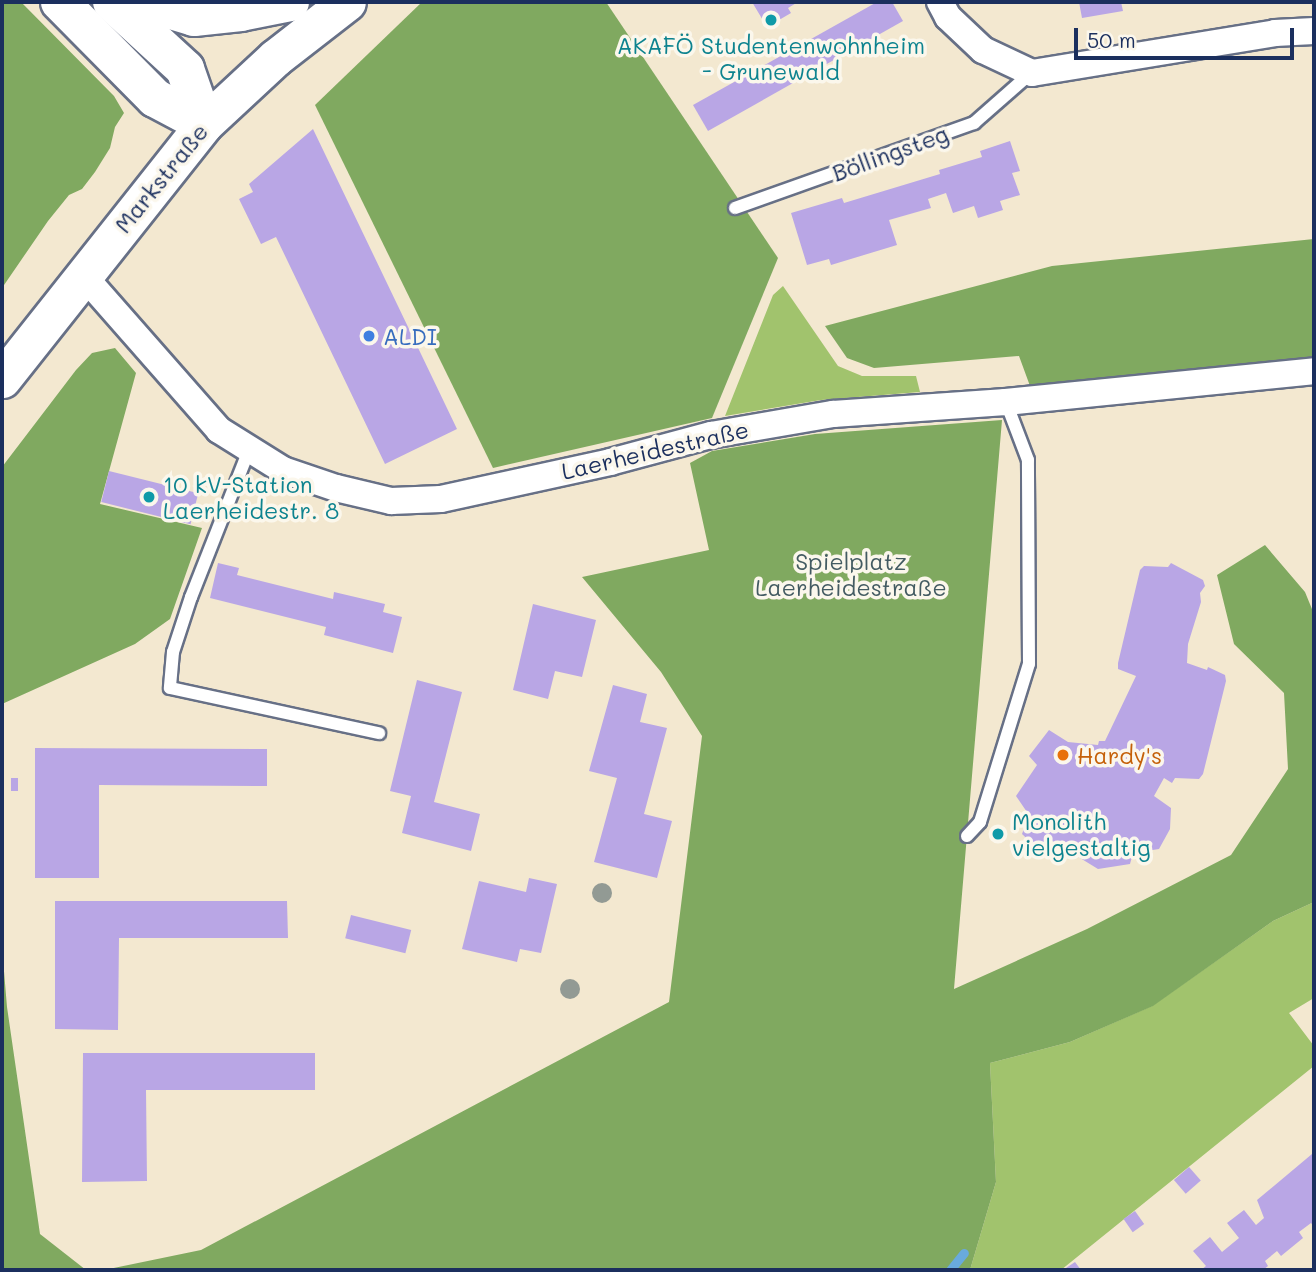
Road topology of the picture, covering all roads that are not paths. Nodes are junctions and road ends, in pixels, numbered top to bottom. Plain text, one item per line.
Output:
1 (60, 2) edge
2 (112, 2) edge
3 (145, 2) edge
4 (290, 2) edge
5 (346, 2) edge
6 (940, 2) edge
7 (1314, 31) edge
8 (1032, 73) junction
9 (204, 124) junction
10 (735, 208) dead end
11 (82, 274) junction
12 (1314, 371) edge
13 (2, 379) edge
14 (1006, 401) junction
15 (249, 450) junction
16 (379, 733) dead end
17 (967, 836) dead end

1 - 9 highway
2 - 9 highway
3 - 4 highway
5 - 9 main road, Markstraße
6 - 8 street
7 - 8 street
8 - 10 lane, Böllingsteg
9 - 11 main road, Markstraße
11 - 13 main road, Markstraße
11 - 15 street, Laerheidestraße
12 - 14 street, Laerheidestraße
14 - 15 street, Laerheidestraße
14 - 17 lane
15 - 16 lane

